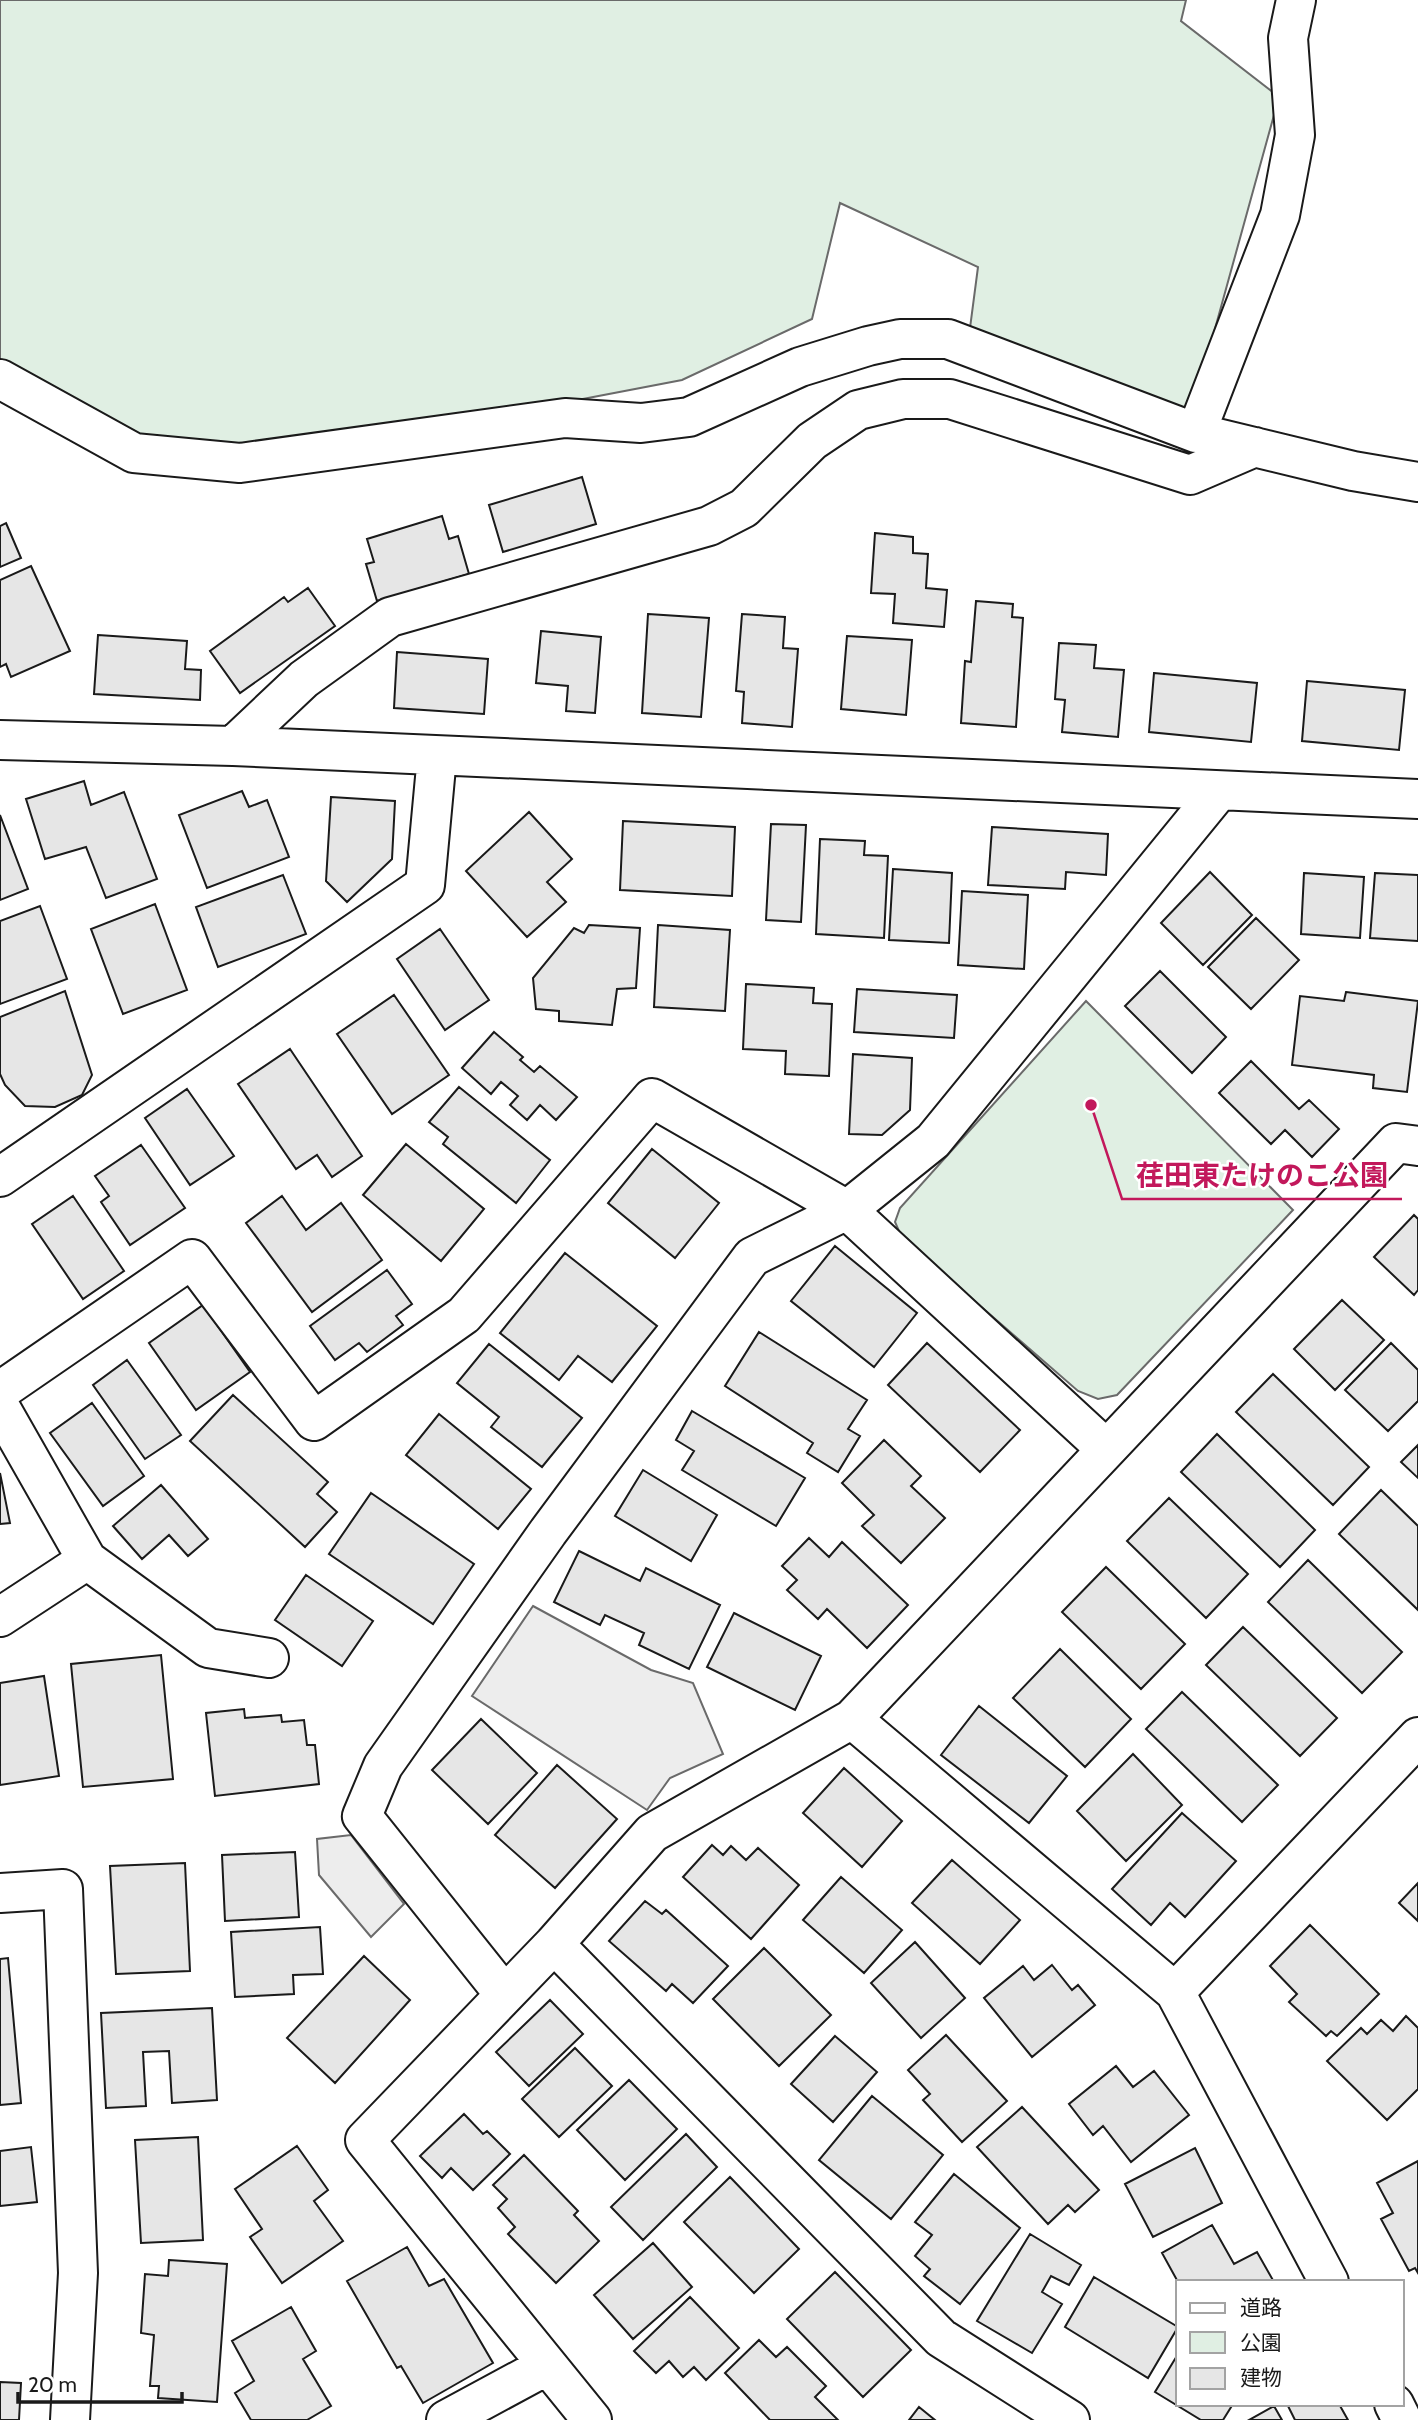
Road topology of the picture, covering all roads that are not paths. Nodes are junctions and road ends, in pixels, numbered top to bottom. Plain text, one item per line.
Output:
1 (1296, 0) edge
2 (0, 379) edge
3 (1196, 433) junction
4 (1255, 447) junction
5 (1418, 482) edge
6 (0, 740) edge
7 (233, 746) junction
8 (437, 757) junction
9 (1218, 792) junction
10 (1418, 799) edge
11 (1418, 1146) edge
12 (0, 1177) edge
13 (847, 1210) junction
14 (0, 1391) edge
15 (0, 1407) edge
16 (1105, 1448) junction
17 (87, 1560) junction
18 (0, 1617) edge
19 (269, 1658) dead end
20 (852, 1718) junction
21 (1418, 1737) edge
22 (0, 1894) edge
23 (554, 1944) junction
24 (1175, 1992) junction
25 (504, 1994) junction
26 (1328, 2280) edge
27 (546, 2365) junction
28 (70, 2420) edge
29 (446, 2420) edge
30 (592, 2420) edge
31 (1070, 2420) edge

1 - 3 street
2 - 3 street
3 - 4 street
4 - 5 street
4 - 7 street
6 - 7 street
7 - 8 street
8 - 9 street
8 - 12 street
9 - 10 street
9 - 13 street
11 - 16 street
13 - 14 street
13 - 16 street
13 - 25 street
15 - 17 street
16 - 20 street
17 - 18 street
17 - 19 street
20 - 23 street
20 - 24 street
21 - 24 street
22 - 28 street
23 - 25 street
23 - 31 street
24 - 26 street
25 - 27 street
27 - 29 street
27 - 30 street

